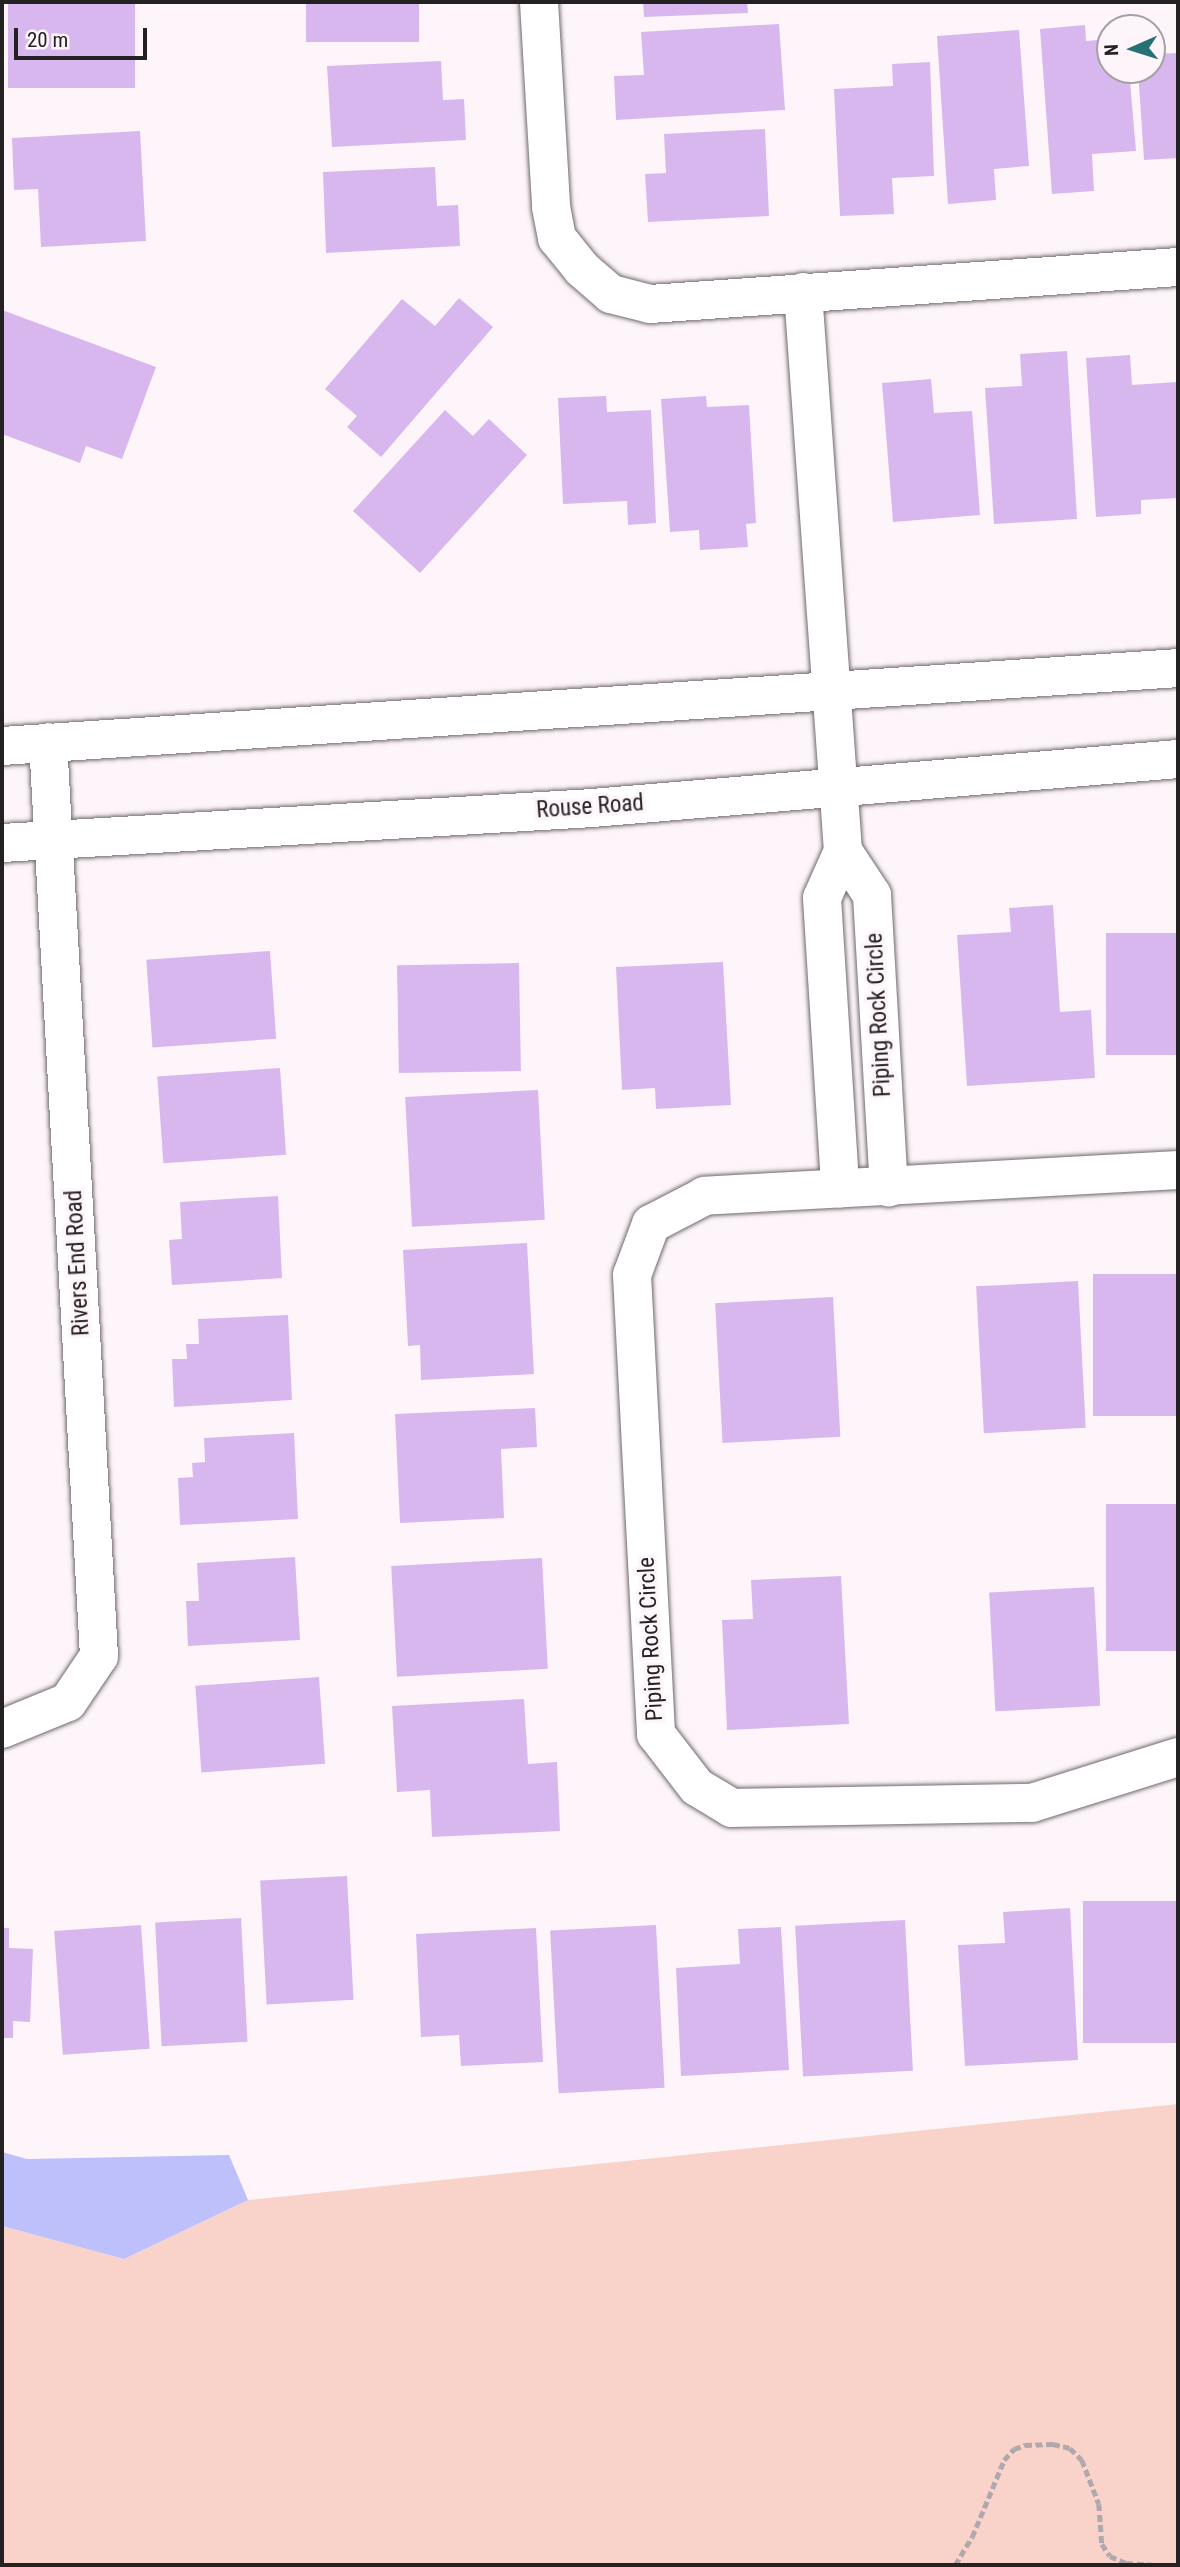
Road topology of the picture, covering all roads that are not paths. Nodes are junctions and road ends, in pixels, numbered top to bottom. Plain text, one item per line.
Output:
1 (539, 2) edge
2 (1178, 267) edge
3 (803, 292) junction
4 (1178, 668) edge
5 (832, 691) junction
6 (48, 742) junction
7 (2, 746) edge
8 (1178, 759) edge
9 (838, 786) junction
10 (54, 840) junction
11 (2, 843) edge
12 (843, 851) junction
13 (880, 1031) junction
14 (831, 1032) junction
15 (1178, 1170) edge
16 (840, 1188) junction
17 (889, 1188) junction
18 (2, 1729) edge
19 (1178, 1757) edge

1 - 3 street
2 - 3 street
3 - 5 street, Piping Rock Circle
4 - 5 street
5 - 6 street
5 - 9 street, Piping Rock Circle
6 - 7 street
6 - 10 street, Rivers End Road
8 - 9 street, Rouse Road
9 - 10 street, Rouse Road
9 - 12 street, Piping Rock Circle
10 - 11 street, Rouse Road
10 - 18 street, Rivers End Road
12 - 13 street, Piping Rock Circle
12 - 14 street, Piping Rock Circle
13 - 14 street
13 - 17 street, Piping Rock Circle
14 - 16 street, Piping Rock Circle
15 - 17 street, Piping Rock Circle
16 - 17 street, Piping Rock Circle
16 - 19 street, Piping Rock Circle

